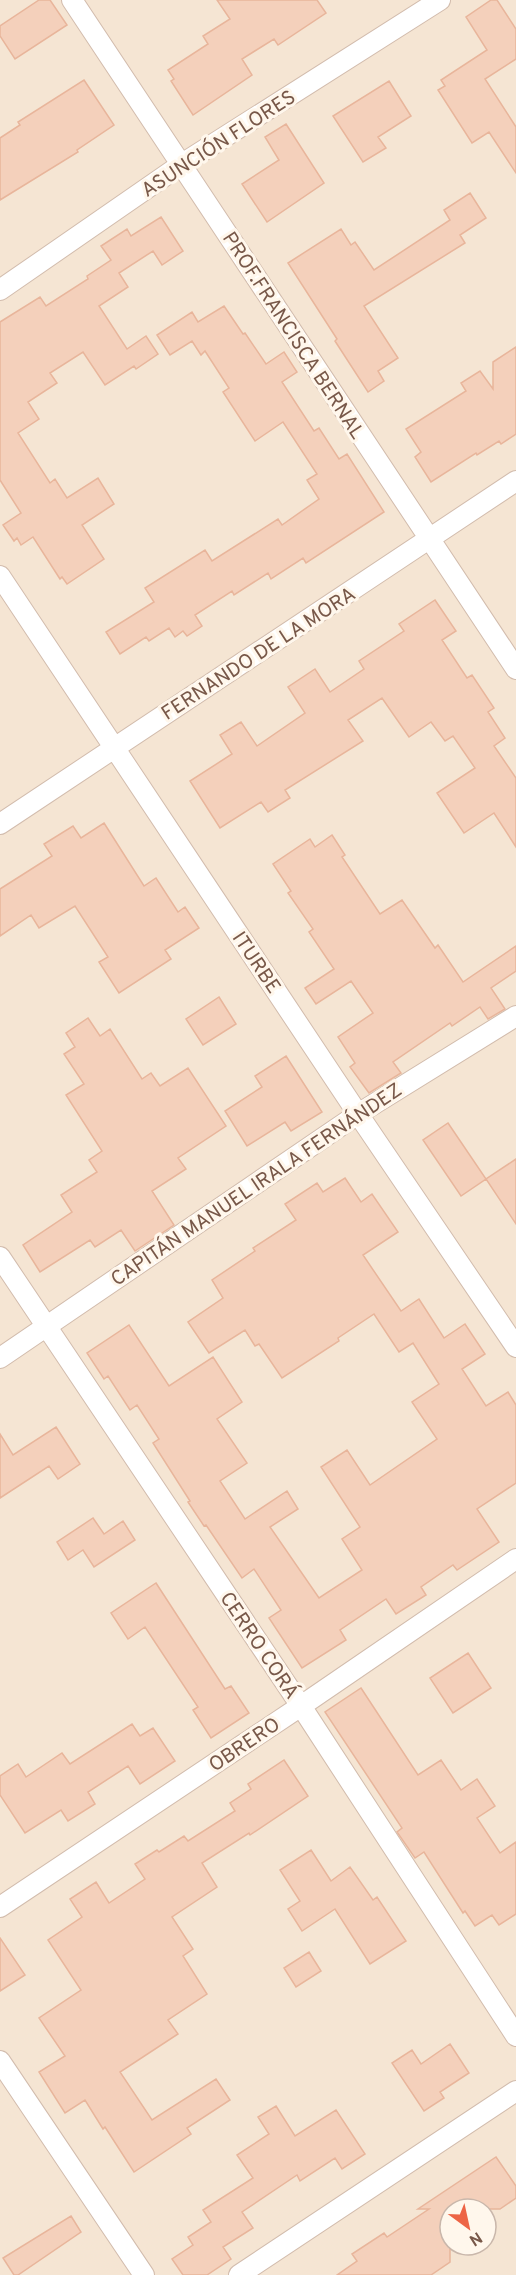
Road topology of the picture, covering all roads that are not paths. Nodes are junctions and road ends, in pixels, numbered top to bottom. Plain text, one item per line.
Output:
1 (72, 0) edge
2 (440, 0) edge
3 (182, 164) junction
4 (0, 290) edge
5 (516, 481) edge
6 (429, 540) junction
7 (0, 576) edge
8 (516, 669) edge
9 (114, 748) junction
10 (0, 824) edge
11 (516, 1016) edge
12 (358, 1114) junction
13 (0, 1257) edge
14 (46, 1326) junction
15 (516, 1347) edge
16 (0, 1358) edge
17 (516, 1559) edge
18 (301, 1706) junction
19 (0, 1907) edge
20 (516, 2036) edge
21 (0, 2061) edge
22 (516, 2091) edge
23 (144, 2275) edge
24 (239, 2275) edge

1 - 3 street, PROF.FRANCISCA BERNAL
2 - 3 street, ASUNCIÓN FLORES
3 - 4 street, ASUNCIÓN FLORES
3 - 6 street, PROF.FRANCISCA BERNAL
5 - 6 street, FERNANDO DE LA MORA
6 - 8 street, PROF.FRANCISCA BERNAL
6 - 9 street, FERNANDO DE LA MORA
7 - 9 street, ITURBE
9 - 10 street, FERNANDO DE LA MORA
9 - 12 street, ITURBE
11 - 12 street, CAPITÁN MANUEL IRALA FERNÁNDEZ
12 - 14 street, CAPITÁN MANUEL IRALA FERNÁNDEZ
12 - 15 street, ITURBE
13 - 14 street, CERRO CORÁ
14 - 16 street, CAPITÁN MANUEL IRALA FERNÁNDEZ
14 - 18 street, CERRO CORÁ
17 - 18 street, OBRERO
18 - 19 street, OBRERO
18 - 20 street, CERRO CORÁ
21 - 23 street
22 - 24 street

